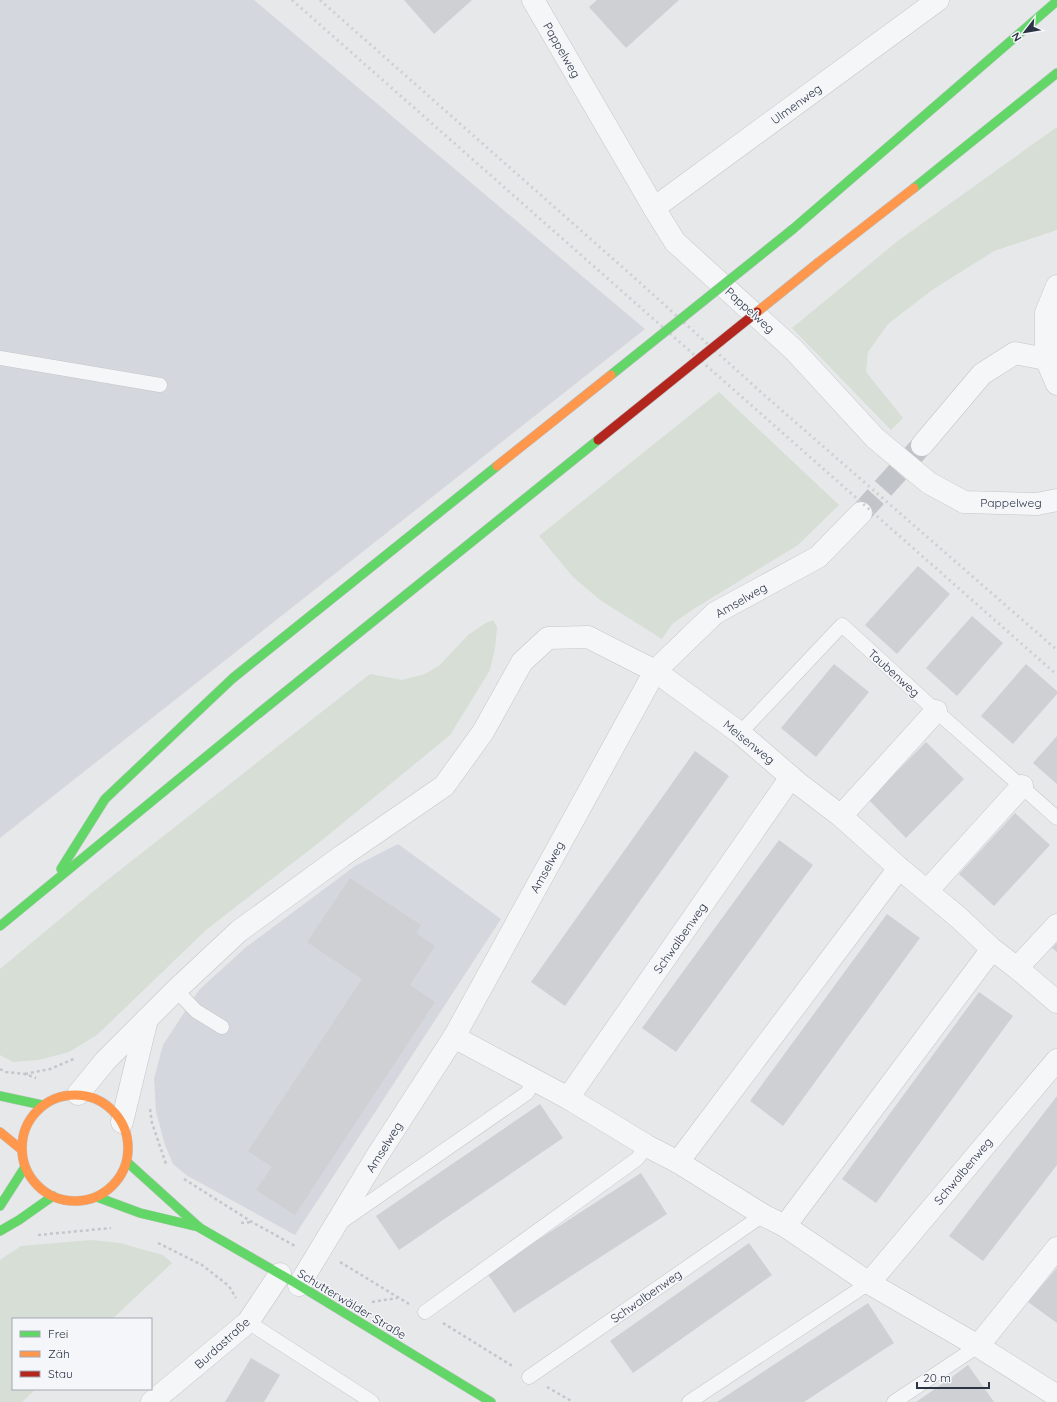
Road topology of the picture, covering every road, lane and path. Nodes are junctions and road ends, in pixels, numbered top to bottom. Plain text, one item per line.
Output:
1 (533, 0) edge
2 (938, 0) edge
3 (1057, 1) edge
4 (1057, 73) edge
5 (654, 208) junction
6 (1057, 286) edge
7 (0, 358) edge
8 (1046, 359) junction
9 (1057, 384) edge
10 (160, 385) dead end
11 (922, 446) tunnel mouth
12 (1057, 500) edge
13 (861, 512) tunnel mouth
14 (655, 672) junction
15 (936, 711) junction
16 (740, 733) junction
17 (791, 777) junction
18 (1022, 786) junction
19 (841, 816) junction
20 (1057, 818) edge
21 (899, 868) junction
22 (51, 885) junction
23 (927, 891) junction
24 (1057, 925) edge
25 (0, 926) edge
26 (992, 949) junction
27 (1017, 968) junction
28 (176, 990) junction
29 (1057, 1002) edge
30 (147, 1019) junction
31 (222, 1027) dead end
32 (454, 1037) junction
33 (1057, 1060) edge
34 (0, 1069) edge
35 (25, 1074) dead end
36 (535, 1080) junction
37 (78, 1094) junction
38 (0, 1096) edge
39 (568, 1098) junction
40 (42, 1105) junction
41 (122, 1122) junction
42 (0, 1132) edge
43 (647, 1146) junction
44 (22, 1150) junction
45 (127, 1162) junction
46 (678, 1162) junction
47 (25, 1167) junction
48 (181, 1177) dead end
49 (54, 1196) junction
50 (97, 1197) junction
51 (0, 1206) edge
52 (763, 1215) junction
53 (19, 1220) junction
54 (785, 1226) junction
55 (118, 1227) dead end
56 (334, 1227) junction
57 (200, 1228) junction
58 (0, 1231) edge
59 (152, 1240) dead end
60 (1057, 1248) edge
61 (317, 1254) junction
62 (280, 1274) junction
63 (869, 1283) junction
64 (299, 1285) junction
65 (425, 1312) junction
66 (248, 1322) junction
67 (978, 1346) junction
68 (529, 1377) junction
69 (1057, 1396) edge
70 (152, 1402) edge
71 (372, 1402) edge
72 (491, 1402) edge
73 (573, 1402) edge
74 (689, 1402) edge
75 (894, 1402) edge

1 - 5 street, Pappelweg
2 - 5 street, Ulmenweg
3 - 22 main road, bridge
4 - 22 main road, bridge
5 - 12 street, Pappelweg
6 - 8 street
7 - 10 lane
8 - 9 street
8 - 11 street
13 - 14 street, Amselweg
14 - 16 street, Meisenweg
14 - 28 street, Meisenweg
14 - 32 street, Amselweg
15 - 16 lane, Taubenweg
15 - 18 lane, Taubenweg
15 - 19 street
16 - 17 street, Meisenweg
17 - 19 street, Meisenweg
17 - 39 street, Schwalbenweg
18 - 20 lane, Taubenweg
18 - 23 street
19 - 21 street, Meisenweg
21 - 23 street, Meisenweg
21 - 46 street
22 - 25 main road
23 - 26 street, Meisenweg
24 - 27 street
26 - 27 street, Meisenweg
26 - 54 street
27 - 29 street, Meisenweg
28 - 30 street, Meisenweg
28 - 31 lane
30 - 37 street, Meisenweg
30 - 41 street
32 - 36 street
32 - 56 street, Amselweg
33 - 63 street, Schwalbenweg
34 - 35 path
36 - 39 street
36 - 56 lane
37 - 40 main road
37 - 41 main road
38 - 40 main road
39 - 43 street
40 - 44 main road
41 - 45 main road
42 - 44 main road
43 - 46 street
43 - 65 lane
44 - 47 main road
45 - 50 main road
45 - 57 main road, Schutterwälder Straße
46 - 52 street
47 - 49 main road
47 - 51 main road
48 - 61 path
49 - 50 main road
49 - 53 main road
50 - 57 main road, Schutterwälder Straße
52 - 54 street
52 - 68 lane, Schwalbenweg
53 - 55 path
53 - 58 main road
54 - 63 street
56 - 61 street, Amselweg
57 - 62 main road, Schutterwälder Straße
59 - 66 path
60 - 67 street
61 - 64 street, Amselweg
61 - 65 path
62 - 64 main road, Schutterwälder Straße
62 - 66 street, Burdastraße
63 - 67 street
63 - 74 lane, Schwalbenweg
64 - 72 main road, Schutterwälder Straße
65 - 68 path
66 - 70 street, Burdastraße
66 - 71 lane
67 - 69 street
67 - 75 lane
68 - 73 path

